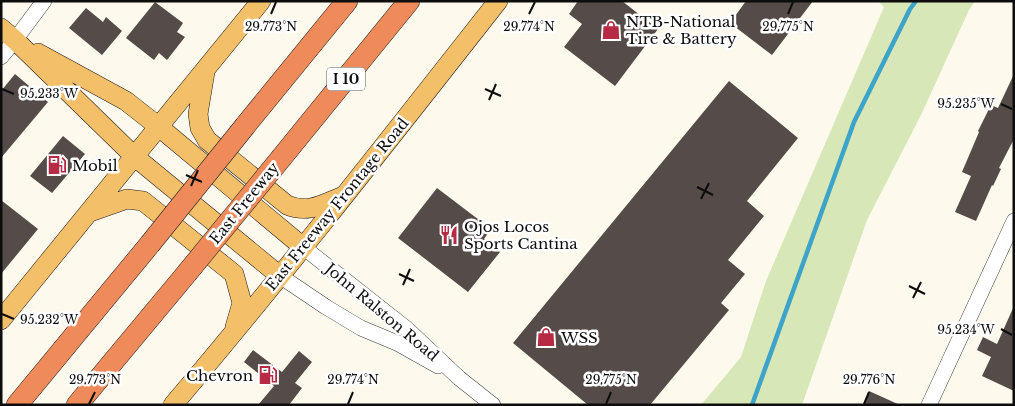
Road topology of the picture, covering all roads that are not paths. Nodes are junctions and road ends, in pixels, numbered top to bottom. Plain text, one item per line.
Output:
1 (44, 1) edge
2 (261, 1) edge
3 (347, 1) edge
4 (410, 1) edge
5 (498, 1) edge
6 (8, 34) edge
7 (1, 57) edge
8 (206, 71) junction
9 (159, 127) junction
10 (135, 156) junction
11 (345, 196) junction
12 (90, 212) junction
13 (1014, 222) edge
14 (303, 247) junction
15 (280, 276) junction
16 (1, 320) edge
17 (232, 335) junction
18 (459, 378) junction
19 (17, 405) edge
20 (78, 405) edge
21 (173, 405) edge
22 (493, 405) edge
23 (930, 405) edge

1 - 6 street
2 - 8 main road
3 - 19 highway, bridge
4 - 20 highway, East Freeway / I 10, bridge
5 - 11 main road, East Freeway Frontage Road
6 - 7 street
6 - 9 main road
6 - 10 main road, John Ralston Road
8 - 9 main road
8 - 11 main road
9 - 10 main road
9 - 14 main road
10 - 12 main road
10 - 15 main road, John Ralston Road
11 - 14 main road, East Freeway Frontage Road
12 - 16 main road
12 - 17 main road
13 - 23 street
14 - 15 main road, East Freeway Frontage Road
14 - 18 street, John Ralston Road
15 - 17 main road, East Freeway Frontage Road
15 - 18 street, John Ralston Road
17 - 21 main road, East Freeway Frontage Road
18 - 22 street, John Ralston Road

